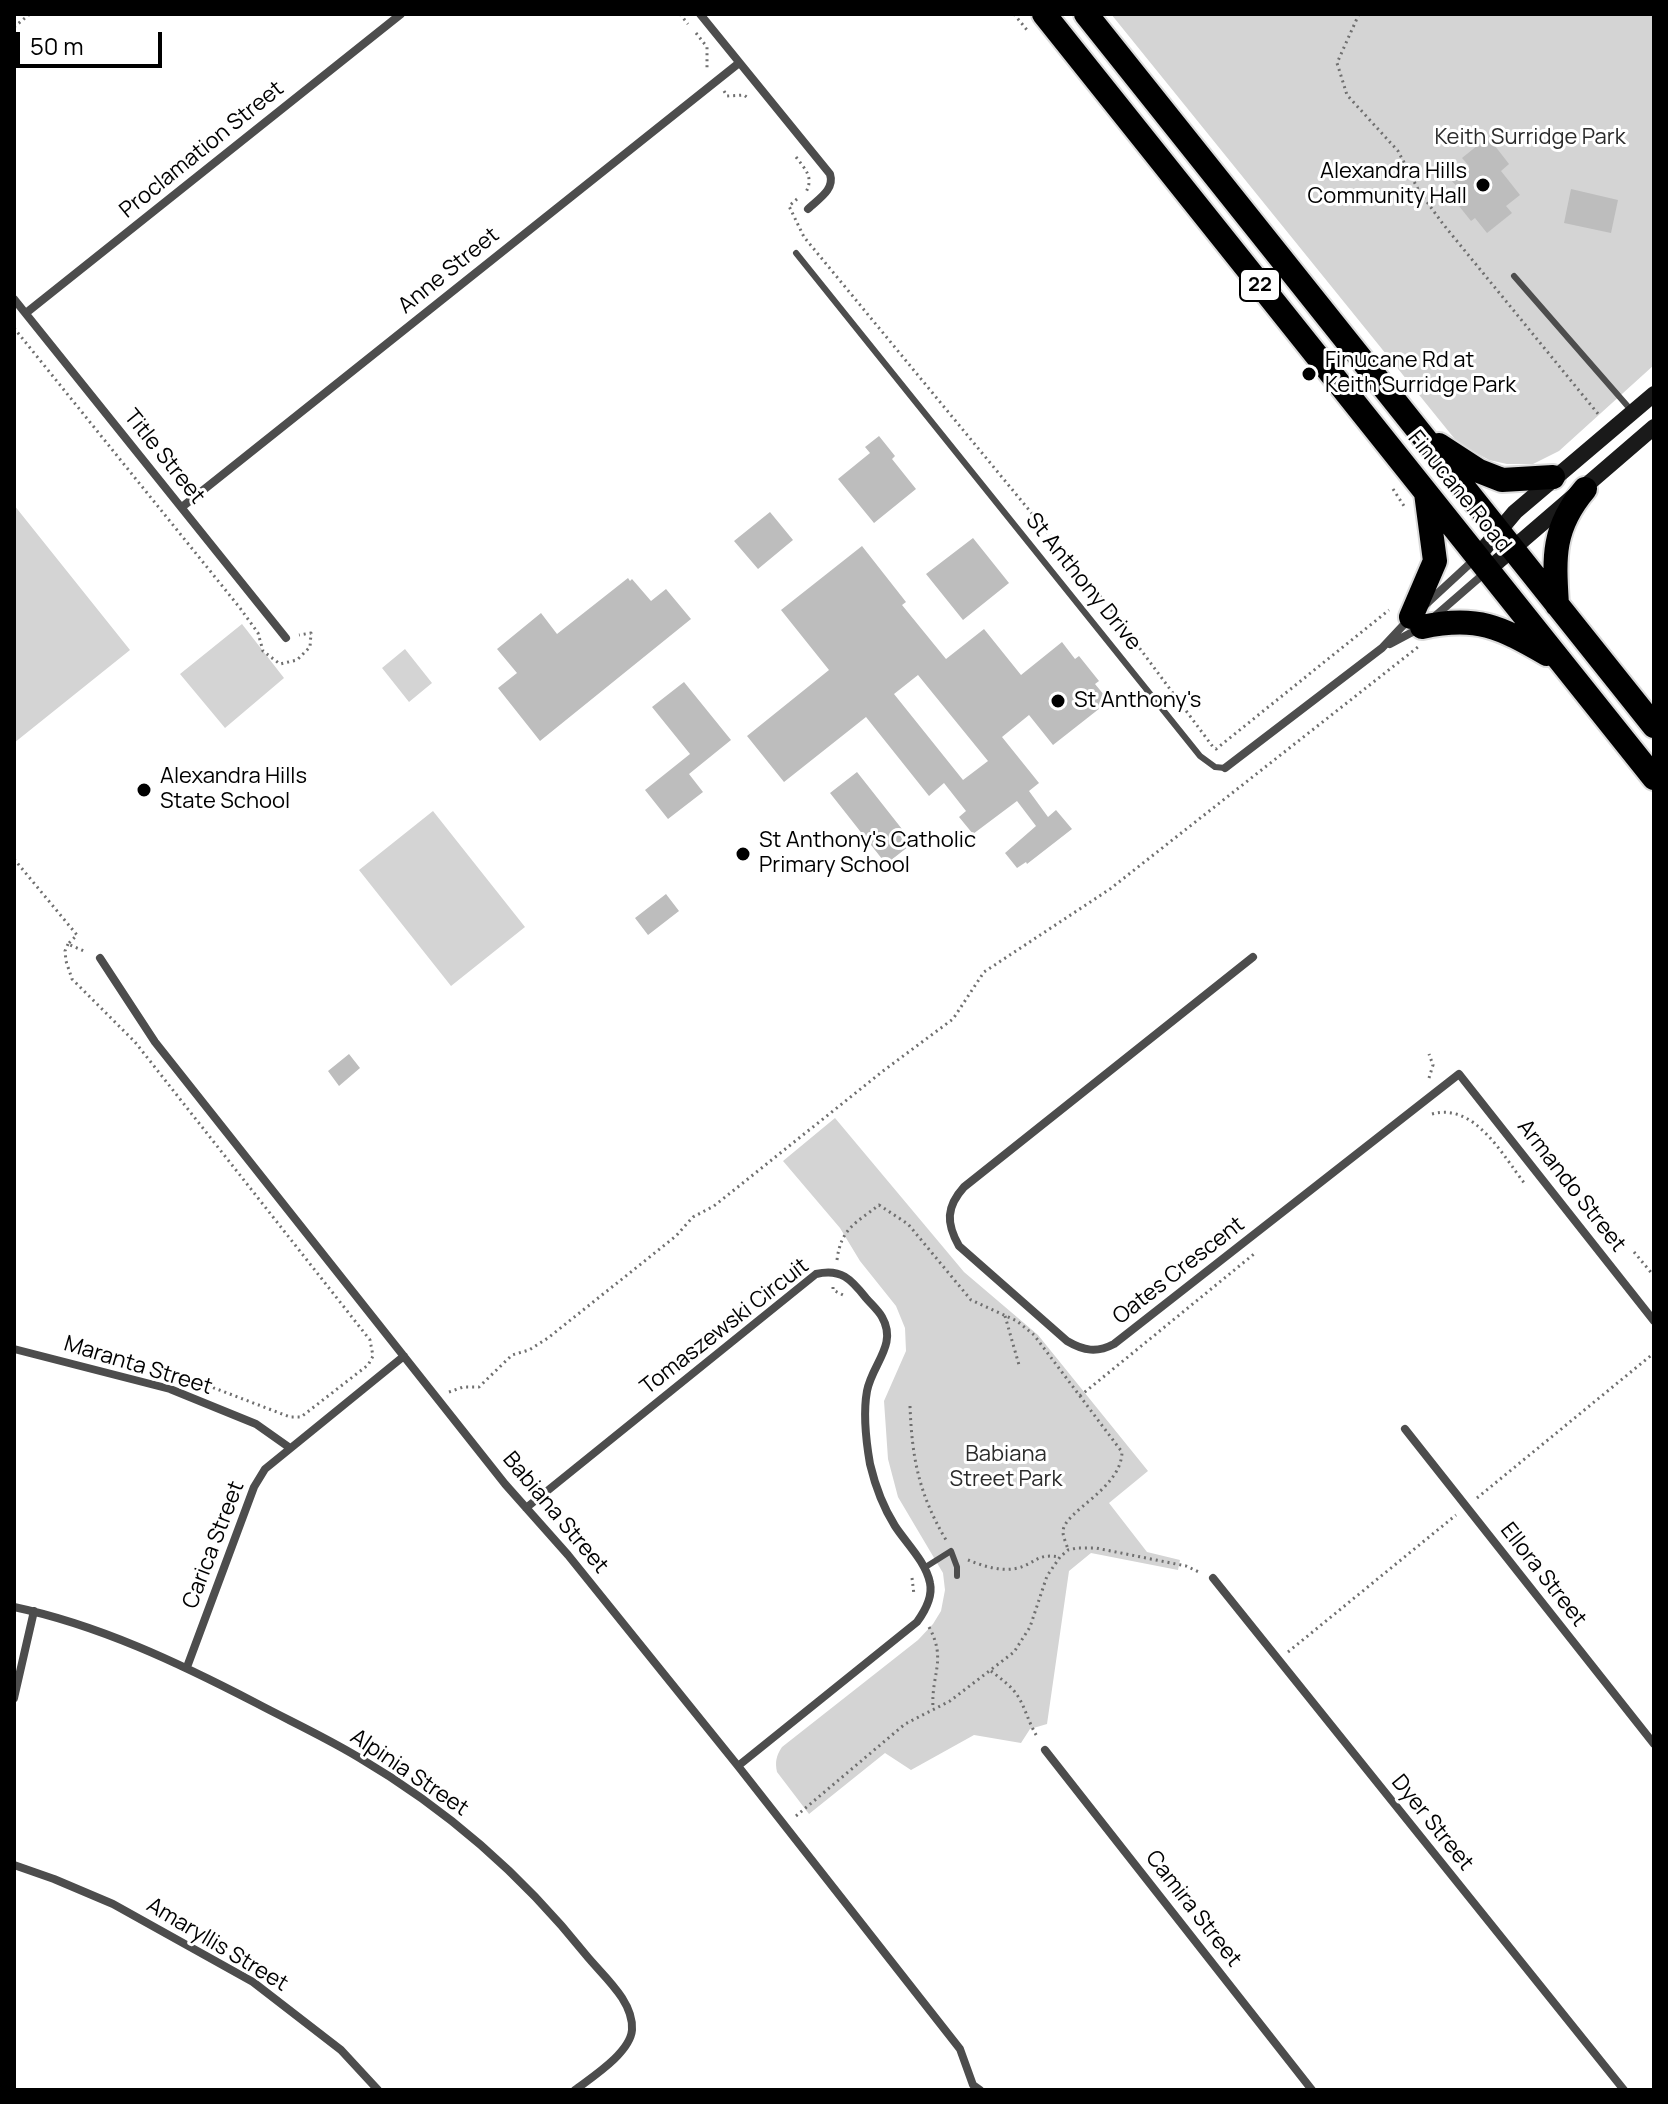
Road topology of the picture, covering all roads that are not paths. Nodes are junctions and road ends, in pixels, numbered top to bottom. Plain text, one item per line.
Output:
1 (401, 14) edge
2 (700, 14) edge
3 (1044, 14) edge
4 (1086, 14) edge
5 (739, 63) junction
6 (808, 209) dead end
7 (796, 253) dead end
8 (1514, 276) dead end
9 (14, 299) edge
10 (26, 313) junction
11 (1654, 394) edge
12 (1633, 412) junction
13 (1420, 432) junction
14 (1651, 436) edge
15 (1553, 477) junction
16 (1585, 489) junction
17 (1425, 491) junction
18 (182, 507) junction
19 (1505, 540) junction
20 (1482, 563) junction
21 (1557, 605) junction
22 (1413, 623) junction
23 (286, 638) dead end
24 (1382, 648) junction
25 (1560, 661) junction
26 (1654, 726) edge
27 (1225, 768) joint
28 (1654, 778) edge
29 (1253, 957) dead end
30 (100, 958) road end
31 (1459, 1074) joint
32 (1654, 1321) edge
33 (14, 1349) edge
34 (404, 1356) junction
35 (1405, 1429) dead end
36 (290, 1448) junction
37 (526, 1508) junction
38 (924, 1568) junction
39 (957, 1576) dead end
40 (1213, 1578) road end
41 (14, 1607) edge
42 (34, 1611) junction
43 (187, 1667) junction
44 (14, 1698) edge
45 (1654, 1744) edge
46 (1045, 1750) road end
47 (738, 1766) junction
48 (14, 1865) edge
49 (973, 2088) edge
50 (378, 2090) edge
51 (575, 2090) edge
52 (1312, 2090) edge
53 (1624, 2090) edge

1 - 10 street, Proclamation Street
2 - 5 street
3 - 17 highway, Finucane Road / 22
4 - 13 highway, Finucane Road / 22
5 - 6 street
5 - 18 street, Anne Street
7 - 27 lane, St Anthony Drive
8 - 12 lane
9 - 10 street, Title Street
10 - 18 street, Title Street
11 - 12 main road
12 - 15 main road
13 - 15 highway
13 - 19 highway, Finucane Road / 22
14 - 16 main road
15 - 19 main road
16 - 19 main road
16 - 21 highway
17 - 20 highway, Finucane Road / 22
17 - 22 highway
18 - 23 street, Title Street
19 - 20 main road
19 - 20 main road
19 - 21 highway, Finucane Road / 22
20 - 22 street, St Anthony Drive
20 - 22 street, St Anthony Drive
20 - 25 highway, Finucane Road / 22
21 - 26 highway, Finucane Road / 22
22 - 24 street, St Anthony Drive
22 - 24 street, St Anthony Drive
22 - 25 highway
24 - 27 street, St Anthony Drive
25 - 28 highway, Finucane Road / 22
29 - 31 street, Oates Crescent
30 - 34 street, Babiana Street
31 - 32 street, Armando Street
33 - 36 street, Maranta Street
34 - 36 street, Carica Street
34 - 37 street, Babiana Street
35 - 45 street, Ellora Street
36 - 43 street, Carica Street
37 - 38 street, Tomaszewski Circuit
37 - 47 street, Babiana Street
38 - 39 lane
38 - 47 street
40 - 53 street, Dyer Street
41 - 42 street, Alpinia Street
42 - 43 street, Alpinia Street
42 - 44 street
43 - 51 street, Alpinia Street
46 - 52 street, Camira Street
47 - 49 street, Babiana Street
48 - 50 street, Amaryllis Street

